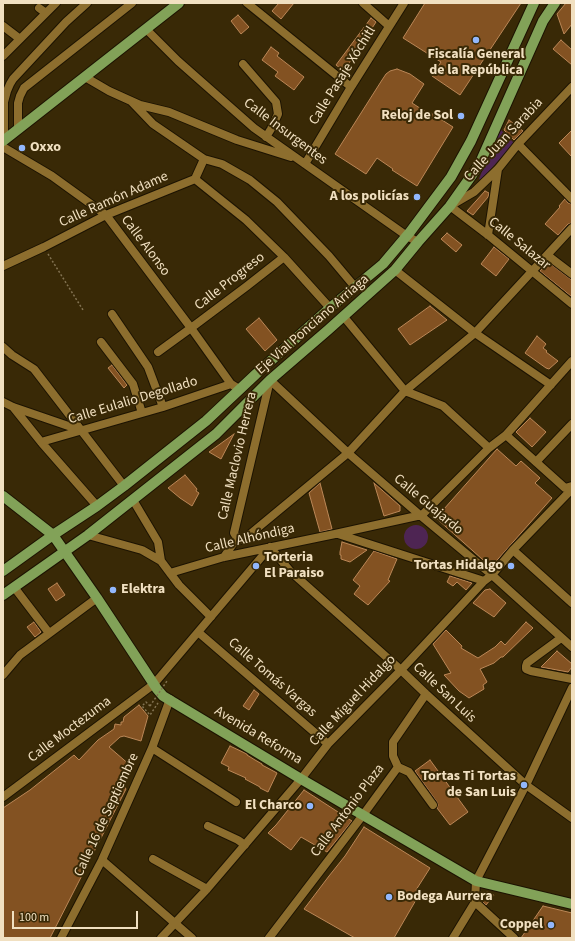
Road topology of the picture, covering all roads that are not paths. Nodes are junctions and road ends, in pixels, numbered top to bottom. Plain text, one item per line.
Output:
1 (56, 3) edge
2 (87, 3) edge
3 (132, 3) edge
4 (179, 3) edge
5 (247, 3) edge
6 (363, 3) edge
7 (404, 3) edge
8 (534, 3) edge
9 (555, 3) edge
10 (39, 8) dead end
11 (46, 13) junction
12 (3, 26) edge
13 (389, 26) junction
14 (146, 29) junction
15 (20, 39) junction
16 (3, 56) edge
17 (243, 64) dead end
18 (85, 77) junction
19 (351, 87) junction
20 (572, 87) edge
21 (131, 101) junction
22 (18, 129) junction
23 (266, 137) junction
24 (3, 143) edge
25 (518, 144) junction
26 (204, 159) junction
27 (303, 161) junction
28 (498, 168) junction
29 (195, 179) junction
30 (572, 199) edge
31 (450, 206) junction
32 (106, 215) junction
33 (572, 228) edge
34 (409, 234) junction
35 (488, 235) junction
36 (418, 242) junction
37 (547, 255) junction
38 (284, 256) junction
39 (3, 266) edge
40 (395, 270) junction
41 (532, 272) junction
42 (572, 274) edge
43 (355, 287) junction
44 (572, 304) edge
45 (330, 308) junction
46 (112, 314) dead end
47 (344, 317) junction
48 (192, 328) junction
49 (475, 334) junction
50 (101, 342) dead end
51 (3, 347) edge
52 (158, 352) dead end
53 (572, 361) edge
54 (270, 380) junction
55 (551, 385) junction
56 (235, 386) junction
57 (405, 391) junction
58 (6, 405) edge
59 (163, 407) junction
60 (142, 413) junction
61 (572, 424) edge
62 (81, 430) junction
63 (506, 435) junction
64 (41, 442) junction
65 (489, 448) junction
66 (348, 453) junction
67 (536, 462) junction
68 (124, 486) junction
69 (572, 487) edge
70 (3, 496) edge
71 (133, 500) junction
72 (97, 506) junction
73 (422, 516) junction
74 (337, 534) junction
75 (53, 535) junction
76 (88, 535) junction
77 (237, 538) junction
78 (270, 547) junction
79 (513, 550) junction
80 (64, 552) junction
81 (224, 557) junction
82 (160, 561) junction
83 (3, 571) edge
84 (170, 573) junction
85 (492, 575) junction
86 (484, 581) junction
87 (14, 587) junction
88 (3, 595) edge
89 (97, 598) junction
90 (572, 603) edge
91 (211, 617) junction
92 (198, 632) junction
93 (50, 633) junction
94 (561, 638) junction
95 (572, 647) edge
96 (401, 670) junction
97 (3, 675) edge
98 (572, 679) edge
99 (154, 684) junction
100 (572, 688) edge
101 (426, 694) junction
102 (167, 697) junction
103 (328, 744) junction
104 (152, 748) junction
105 (398, 767) junction
106 (301, 779) junction
107 (526, 786) junction
108 (5, 793) edge
109 (236, 802) dead end
110 (433, 805) dead end
111 (363, 815) junction
112 (572, 818) edge
113 (208, 826) dead end
114 (245, 845) junction
115 (153, 859) dead end
116 (102, 860) junction
117 (476, 881) junction
118 (208, 889) junction
119 (475, 902) junction
120 (572, 904) edge
121 (175, 923) junction
122 (61, 938) edge
123 (161, 938) edge
124 (192, 938) edge
125 (269, 938) edge
126 (453, 938) edge
127 (514, 938) edge

1 - 11 street
2 - 24 street
3 - 22 street
4 - 14 main road
5 - 19 street
6 - 13 street
7 - 13 street, Calle Pasaje Xóchitl
8 - 34 main road, Eje Vial Ponciano Arriaga
9 - 31 main road, Eje Vial Ponciano Arriaga
10 - 11 street
11 - 15 street
12 - 15 street
13 - 19 street, Calle Pasaje Xóchitl
14 - 18 main road
14 - 23 street, Calle Insurgentes
15 - 16 street
17 - 23 street
18 - 21 street
18 - 22 main road
19 - 27 street, Calle Pasaje Xóchitl
20 - 25 street, Calle Juan Sarabia
21 - 26 street
21 - 27 street
22 - 24 main road
23 - 27 street, Calle Insurgentes
24 - 32 street, Calle Alonso
25 - 28 street, Calle Juan Sarabia
25 - 30 street
26 - 29 street
26 - 43 street
27 - 34 street, Calle Insurgentes
28 - 31 street, Calle Juan Sarabia
28 - 35 street
29 - 32 street, Calle Ramón Adame
29 - 38 street
31 - 35 street, Calle Salazar
31 - 36 main road, Eje Vial Ponciano Arriaga
32 - 39 street, Calle Ramón Adame
32 - 48 street, Calle Alonso
33 - 37 street
34 - 36 street, Calle Insurgentes
34 - 43 main road, Eje Vial Ponciano Arriaga
35 - 41 street, Calle Salazar
36 - 40 main road, Eje Vial Ponciano Arriaga
37 - 41 street
37 - 42 street
38 - 45 street
38 - 48 street, Calle Progreso
40 - 47 main road, Eje Vial Ponciano Arriaga
40 - 49 street
41 - 44 street, Calle Salazar
41 - 49 street
43 - 45 main road, Eje Vial Ponciano Arriaga
45 - 56 main road, Eje Vial Ponciano Arriaga
46 - 59 street
47 - 54 main road, Eje Vial Ponciano Arriaga
47 - 57 street
48 - 52 street, Calle Progreso
48 - 56 street, Calle Alonso
49 - 55 street
49 - 57 street
50 - 60 street
51 - 62 street
53 - 55 street
54 - 66 street, Calle Guajardo
54 - 71 main road, Eje Vial Ponciano Arriaga
54 - 77 street, Calle Maclovio Herrera
55 - 63 street
56 - 59 street, Calle Eulalio Degollado
56 - 68 main road, Eje Vial Ponciano Arriaga
57 - 65 street
57 - 66 street
58 - 62 street
58 - 64 street
59 - 60 street, Calle Eulalio Degollado
60 - 62 street, Calle Eulalio Degollado
61 - 67 street
62 - 64 street, Calle Eulalio Degollado
62 - 68 street
63 - 65 street
63 - 67 street
64 - 72 street
65 - 73 street
66 - 73 street, Calle Guajardo
66 - 77 street
67 - 69 street
68 - 72 main road, Eje Vial Ponciano Arriaga
69 - 79 street, Calle Miguel Hidalgo
70 - 75 main road, Avenida Reforma
71 - 76 main road, Eje Vial Ponciano Arriaga
71 - 82 street
72 - 75 main road, Eje Vial Ponciano Arriaga
73 - 74 street, Calle Alhóndiga
73 - 85 street, Calle Guajardo
74 - 78 street, Calle Alhóndiga
74 - 86 street, Calle Alhóndiga
75 - 80 main road, Avenida Reforma
75 - 83 main road, Eje Vial Ponciano Arriaga
76 - 80 main road, Eje Vial Ponciano Arriaga
76 - 82 street
77 - 81 street
78 - 81 street, Calle Alhóndiga
78 - 91 street
78 - 96 street, Calle San Luis
79 - 85 street, Calle Miguel Hidalgo
79 - 90 street
80 - 87 main road, Eje Vial Ponciano Arriaga
80 - 89 main road, Avenida Reforma
81 - 84 street, Calle Alhóndiga
82 - 84 street
84 - 91 street
85 - 86 street, Calle Miguel Hidalgo
85 - 94 street, Calle Guajardo
86 - 96 street, Calle Miguel Hidalgo
87 - 88 main road, Eje Vial Ponciano Arriaga
87 - 93 street
89 - 93 street
89 - 99 main road, Avenida Reforma
91 - 92 street
92 - 99 street
92 - 103 street, Calle Tomás Vargas
93 - 97 street
94 - 95 street, Calle Guajardo
94 - 98 street
96 - 101 street, Calle San Luis
96 - 103 street, Calle Miguel Hidalgo
99 - 102 main road, Avenida Reforma
99 - 108 street, Calle Moctezuma
100 - 107 street
101 - 105 street, Calle Antonio Plaza
101 - 107 street, Calle San Luis
102 - 104 street, Calle 16 de Septiembre
102 - 106 main road, Avenida Reforma
103 - 106 street, Calle Miguel Hidalgo
104 - 109 street
104 - 116 street, Calle 16 de Septiembre
105 - 110 street
105 - 111 street, Calle Antonio Plaza
106 - 111 main road, Avenida Reforma
106 - 114 street, Calle Miguel Hidalgo
107 - 112 street, Calle San Luis
107 - 117 street
111 - 117 main road, Avenida Reforma
111 - 125 street, Calle Antonio Plaza
113 - 114 street
114 - 118 street, Calle Miguel Hidalgo
115 - 118 street
116 - 121 street
116 - 122 street, Calle 16 de Septiembre
117 - 119 street
117 - 120 main road, Avenida Reforma
118 - 121 street, Calle Miguel Hidalgo
119 - 126 street
119 - 127 street
121 - 123 street, Calle Miguel Hidalgo
121 - 124 street

